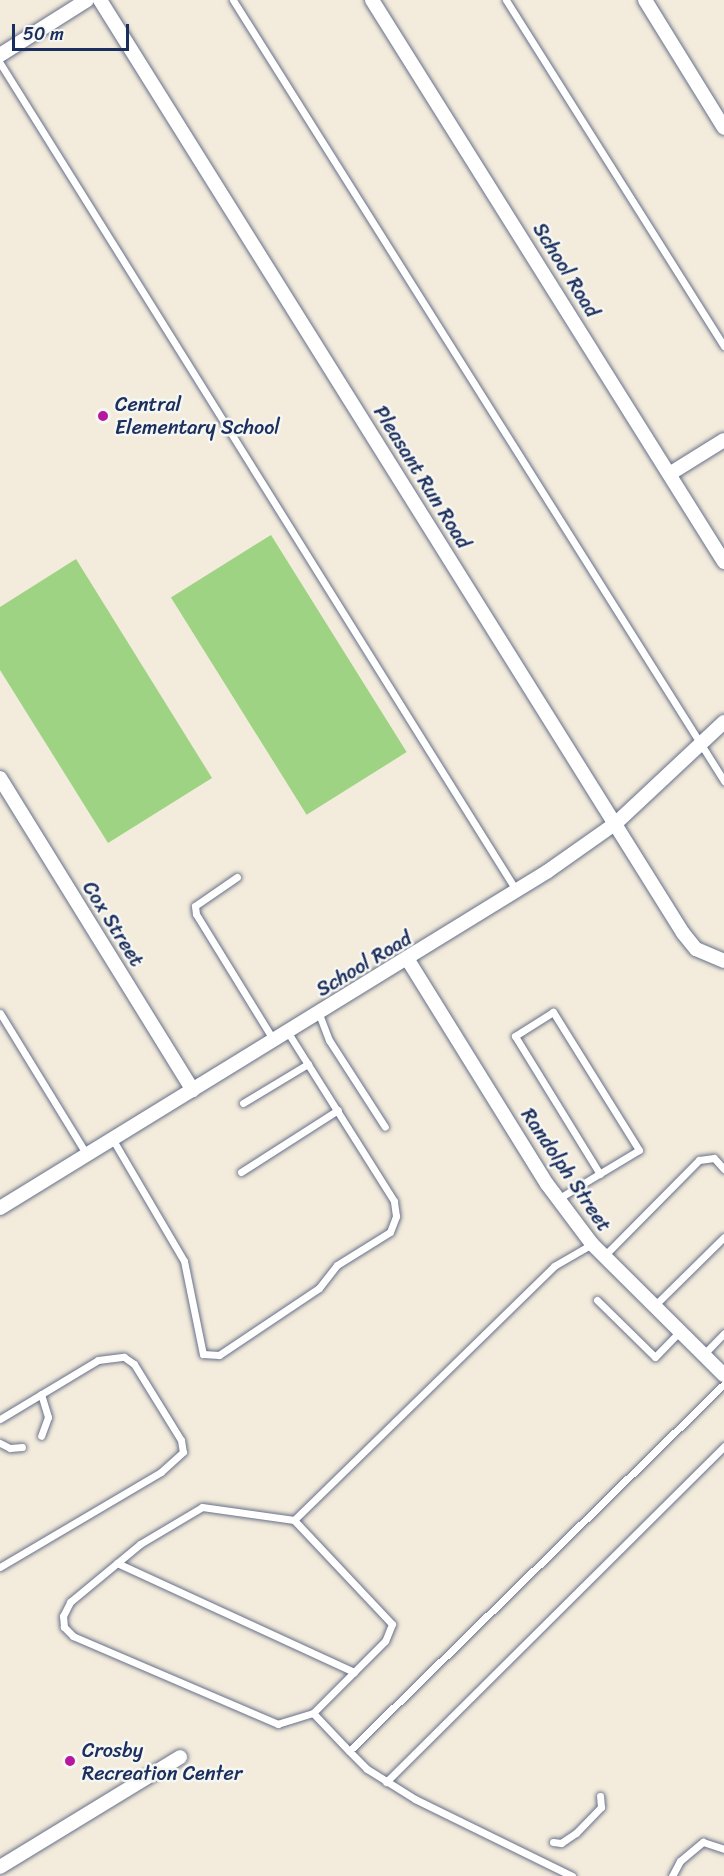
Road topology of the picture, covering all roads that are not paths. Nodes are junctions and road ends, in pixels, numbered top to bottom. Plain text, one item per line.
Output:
1 (87, 0) edge
2 (100, 0) edge
3 (233, 0) edge
4 (372, 0) edge
5 (506, 0) edge
6 (645, 0) edge
7 (0, 55) edge
8 (0, 63) edge
9 (724, 128) edge
10 (724, 346) edge
11 (724, 440) edge
12 (671, 472) junction
13 (724, 562) edge
14 (724, 722) edge
15 (701, 744) junction
16 (0, 778) edge
17 (724, 781) edge
18 (616, 823) junction
19 (237, 878) dead end
20 (517, 891) junction
21 (408, 960) junction
22 (724, 961) edge
23 (0, 1013) edge
24 (319, 1014) junction
25 (288, 1034) junction
26 (274, 1041) junction
27 (308, 1064) junction
28 (193, 1090) junction
29 (243, 1103) dead end
30 (338, 1110) junction
31 (385, 1127) dead end
32 (112, 1140) junction
33 (87, 1155) junction
34 (724, 1169) edge
35 (241, 1172) dead end
36 (600, 1174) junction
37 (558, 1199) junction
38 (0, 1208) edge
39 (724, 1237) edge
40 (592, 1244) junction
41 (603, 1256) junction
42 (597, 1300) dead end
43 (654, 1306) junction
44 (680, 1331) junction
45 (724, 1334) edge
46 (704, 1354) junction
47 (724, 1375) edge
48 (724, 1384) edge
49 (41, 1394) junction
50 (0, 1419) edge
51 (41, 1436) dead end
52 (0, 1443) edge
53 (724, 1446) edge
54 (22, 1447) dead end
55 (294, 1520) junction
56 (117, 1563) junction
57 (0, 1567) edge
58 (354, 1672) junction
59 (313, 1713) junction
60 (349, 1751) junction
61 (180, 1757) dead end
62 (386, 1782) junction
63 (600, 1796) dead end
64 (554, 1842) dead end
65 (724, 1849) edge
66 (0, 1867) edge
67 (572, 1876) edge
68 (672, 1876) edge

1 - 7 street
2 - 18 street, Pleasant Run Road
3 - 15 lane
4 - 12 street, School Road
5 - 10 lane
6 - 9 street
8 - 20 lane
11 - 12 street
12 - 13 street, School Road
14 - 15 street, School Road
15 - 17 lane
15 - 18 street, School Road
16 - 28 street, Cox Street
18 - 20 street, School Road
18 - 22 street, Pleasant Run Road
19 - 26 lane
20 - 21 street, School Road
21 - 24 street, School Road
21 - 37 street, Randolph Street
23 - 33 lane
24 - 25 street, School Road
24 - 31 lane
25 - 26 street, School Road
25 - 27 lane
26 - 28 street, School Road
27 - 29 lane
27 - 30 lane
28 - 32 street, School Road
30 - 32 lane
30 - 35 lane
32 - 33 street, School Road
33 - 38 street, School Road
34 - 41 lane
36 - 36 lane
36 - 37 lane
37 - 40 street, Randolph Street
39 - 43 lane
40 - 41 street, Randolph Street
40 - 55 lane
41 - 43 street, Randolph Street
42 - 44 lane
43 - 44 street, Randolph Street
44 - 46 street, Randolph Street
45 - 46 lane
46 - 47 street, Randolph Street
48 - 60 lane
49 - 50 lane
49 - 51 lane
49 - 57 lane
52 - 54 lane
53 - 62 lane
55 - 56 lane
55 - 58 lane
56 - 58 lane
56 - 59 lane
58 - 59 lane
59 - 60 lane
60 - 62 lane
61 - 66 street
62 - 67 lane
63 - 64 lane
65 - 68 lane

